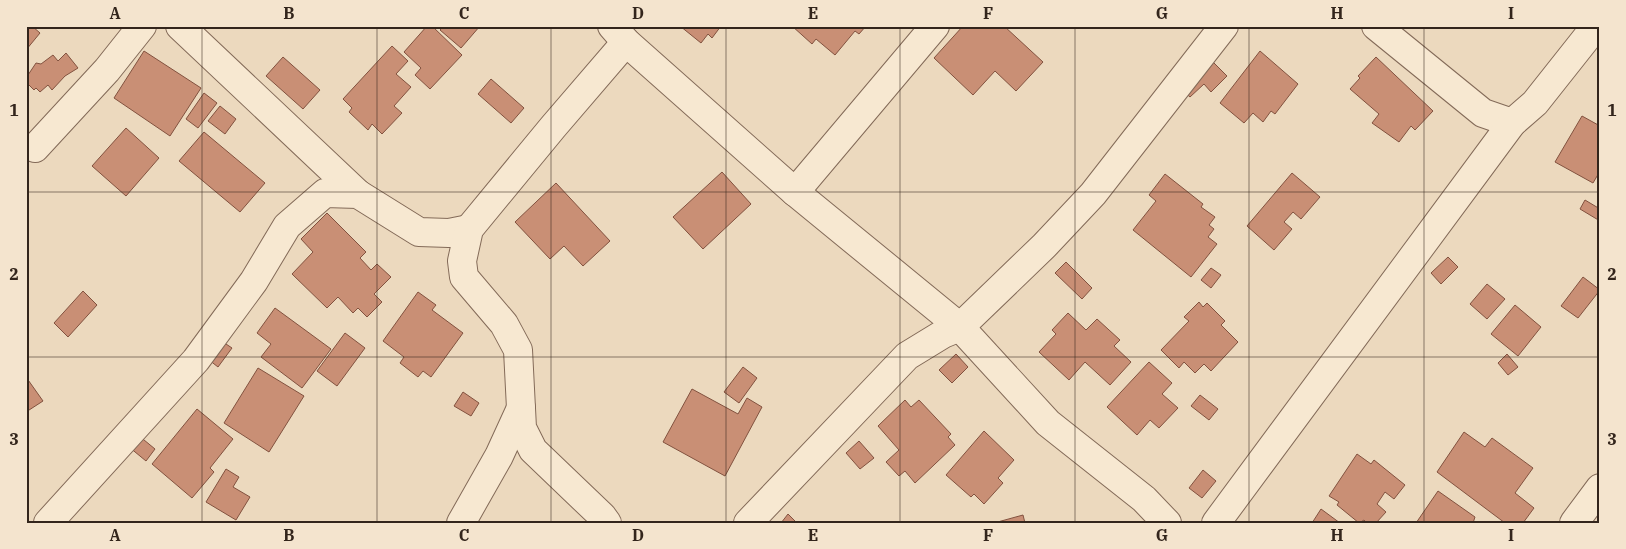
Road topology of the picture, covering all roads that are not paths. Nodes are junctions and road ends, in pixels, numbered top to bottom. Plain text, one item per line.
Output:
1 (142, 26) edge
2 (180, 26) edge
3 (935, 26) edge
4 (1224, 26) edge
5 (1376, 26) edge
6 (1596, 26) edge
7 (619, 34) edge
8 (1512, 123) junction
9 (35, 148) dead end
10 (795, 192) junction
11 (358, 194) junction
12 (469, 229) junction
13 (960, 327) junction
14 (522, 408) junction
15 (48, 523) edge
16 (461, 523) edge
17 (607, 523) edge
18 (748, 523) edge
19 (1167, 523) edge
20 (1216, 523) edge

1 - 9 street
2 - 11 street
3 - 10 street
4 - 13 street
5 - 8 street
6 - 8 street
7 - 10 street
7 - 12 street
8 - 20 street
10 - 13 street
11 - 12 street
11 - 15 street
12 - 14 street
13 - 18 street
13 - 19 street
14 - 16 street
14 - 17 street

